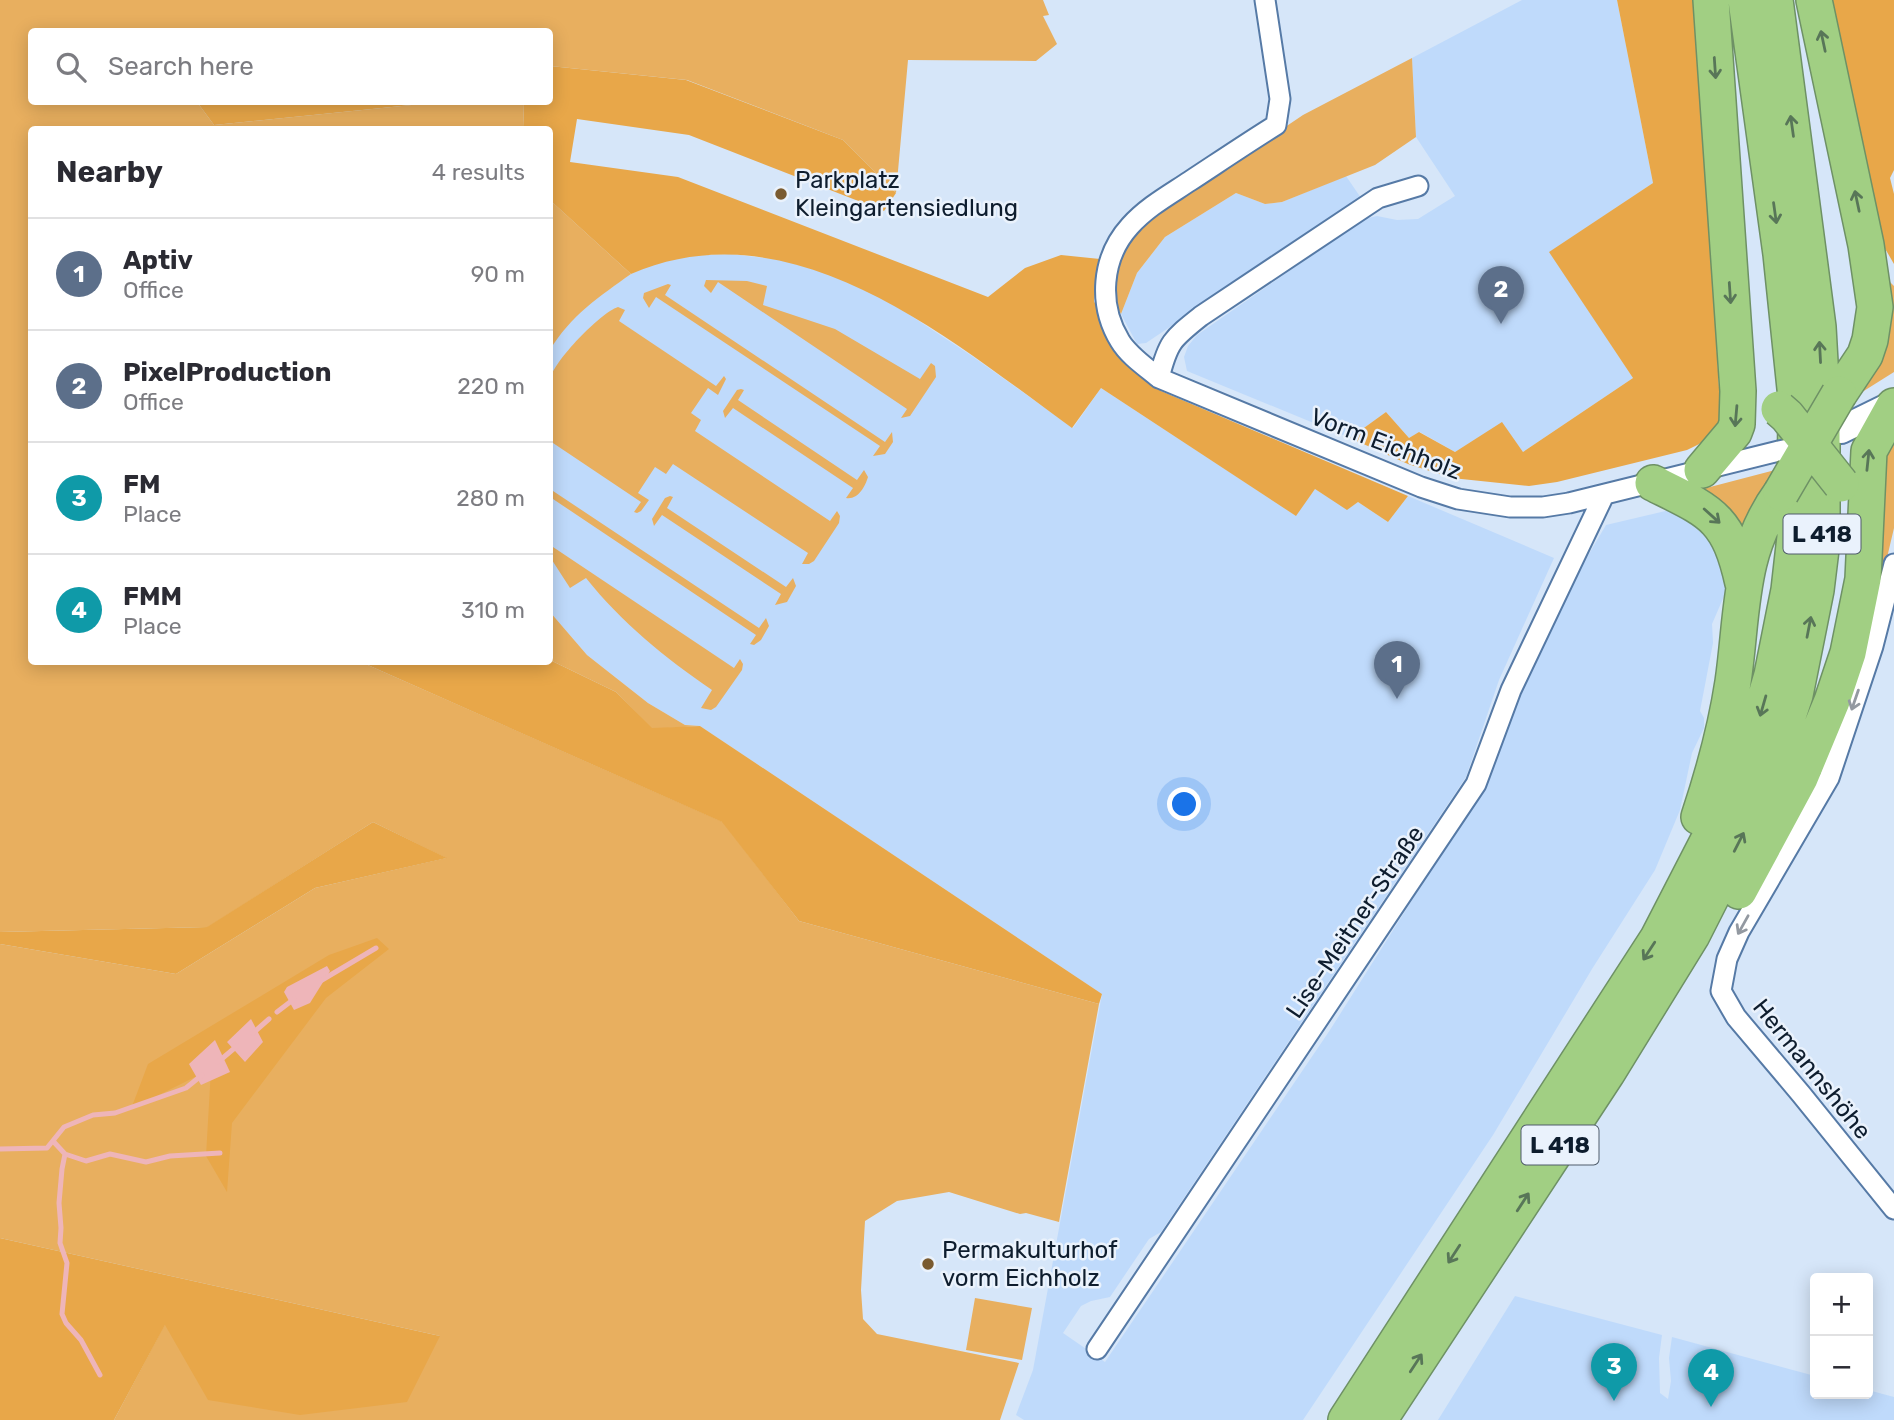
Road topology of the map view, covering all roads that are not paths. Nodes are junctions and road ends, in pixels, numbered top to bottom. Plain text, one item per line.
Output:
1 (1265, 0) edge
2 (1711, 0) edge
3 (1746, 0) edge
4 (1775, 0) edge
5 (1814, 0) edge
6 (1418, 186) dead end
7 (1866, 245) junction
8 (1894, 273) edge
9 (1734, 351) junction
10 (1159, 378) junction
11 (1894, 405) edge
12 (1841, 430) dead end
13 (1793, 448) junction
14 (1702, 470) junction
15 (1653, 483) junction
16 (1604, 495) junction
17 (1865, 521) junction
18 (1894, 564) edge
19 (1743, 584) junction
20 (1683, 892) junction
21 (1634, 1030) junction
22 (1894, 1209) edge
23 (1097, 1349) dead end
24 (1346, 1420) edge
25 (1379, 1420) edge

1 - 10 street, Vorm Eichholz
2 -> 9 highway
3 -> 20 highway, L 418
21 -> 4 highway, L 418
7 -> 5 highway
6 - 10 street
7 - 8 highway
7 - 13 highway, bridge
9 - 13 highway, bridge
9 -> 14 highway
10 - 16 street, Vorm Eichholz
11 - 12 main road
17 -> 11 highway
13 - 14 street, Vorm Eichholz
13 - 17 highway, bridge
13 - 19 highway, bridge
14 - 15 street, Vorm Eichholz
15 - 16 street, Vorm Eichholz
15 -> 19 highway
16 - 23 street, Lise-Meitner-Straße
17 - 21 highway
18 -> 22 street, Hermannshöhe
19 - 20 highway
20 -> 24 highway, L 418
25 -> 21 highway, L 418

